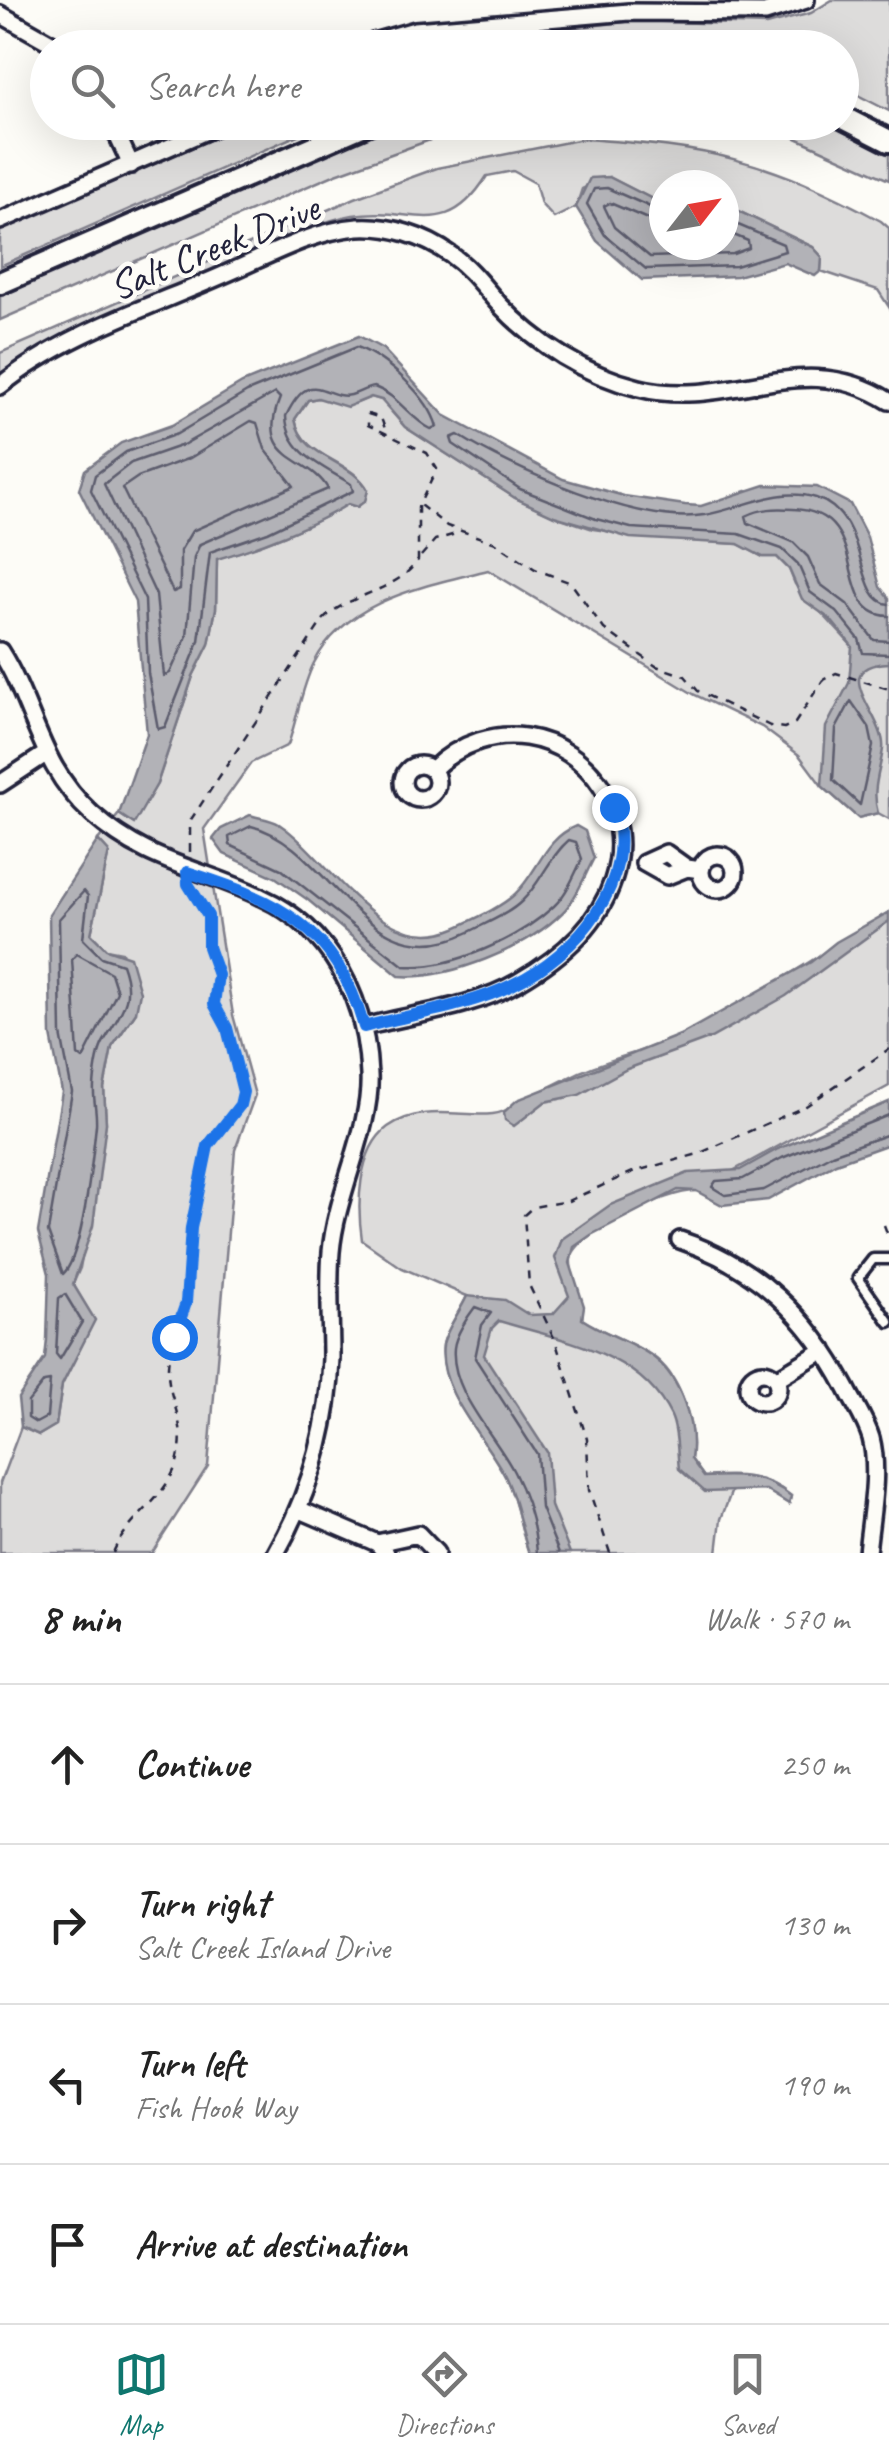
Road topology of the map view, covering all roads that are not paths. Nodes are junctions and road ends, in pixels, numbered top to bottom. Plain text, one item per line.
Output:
1 (538, 0) edge
2 (806, 0) edge
3 (0, 14) edge
4 (540, 19) junction
5 (415, 30) edge
6 (30, 31) edge
7 (859, 125) edge
8 (119, 140) edge
9 (188, 140) edge
10 (330, 140) edge
11 (889, 140) edge
12 (131, 166) junction
13 (0, 221) edge
14 (0, 283) edge
15 (0, 386) edge
16 (889, 401) edge
17 (0, 651) edge
18 (44, 755) junction
19 (432, 770) dead end
20 (0, 784) edge
21 (620, 861) junction
22 (694, 869) dead end
23 (364, 1027) junction
24 (680, 1240) dead end
25 (889, 1259) edge
26 (889, 1322) edge
27 (824, 1350) junction
28 (776, 1380) dead end
29 (298, 1509) junction
30 (382, 1548) edge
31 (276, 1553) edge
32 (436, 1553) edge
33 (866, 1553) edge

1 - 4 street
2 - 4 street
3 - 6 street
4 - 5 street
7 - 11 street
8 - 12 street
9 - 12 street
10 - 14 street
12 - 13 street
15 - 16 street, Salt Creek Drive
17 - 18 street
18 - 20 street
18 - 23 street
19 - 21 street
21 - 22 street
21 - 23 street
23 - 29 street
24 - 27 street
25 - 26 lane
27 - 28 street
27 - 33 street
29 - 30 street
29 - 31 street
30 - 32 street

